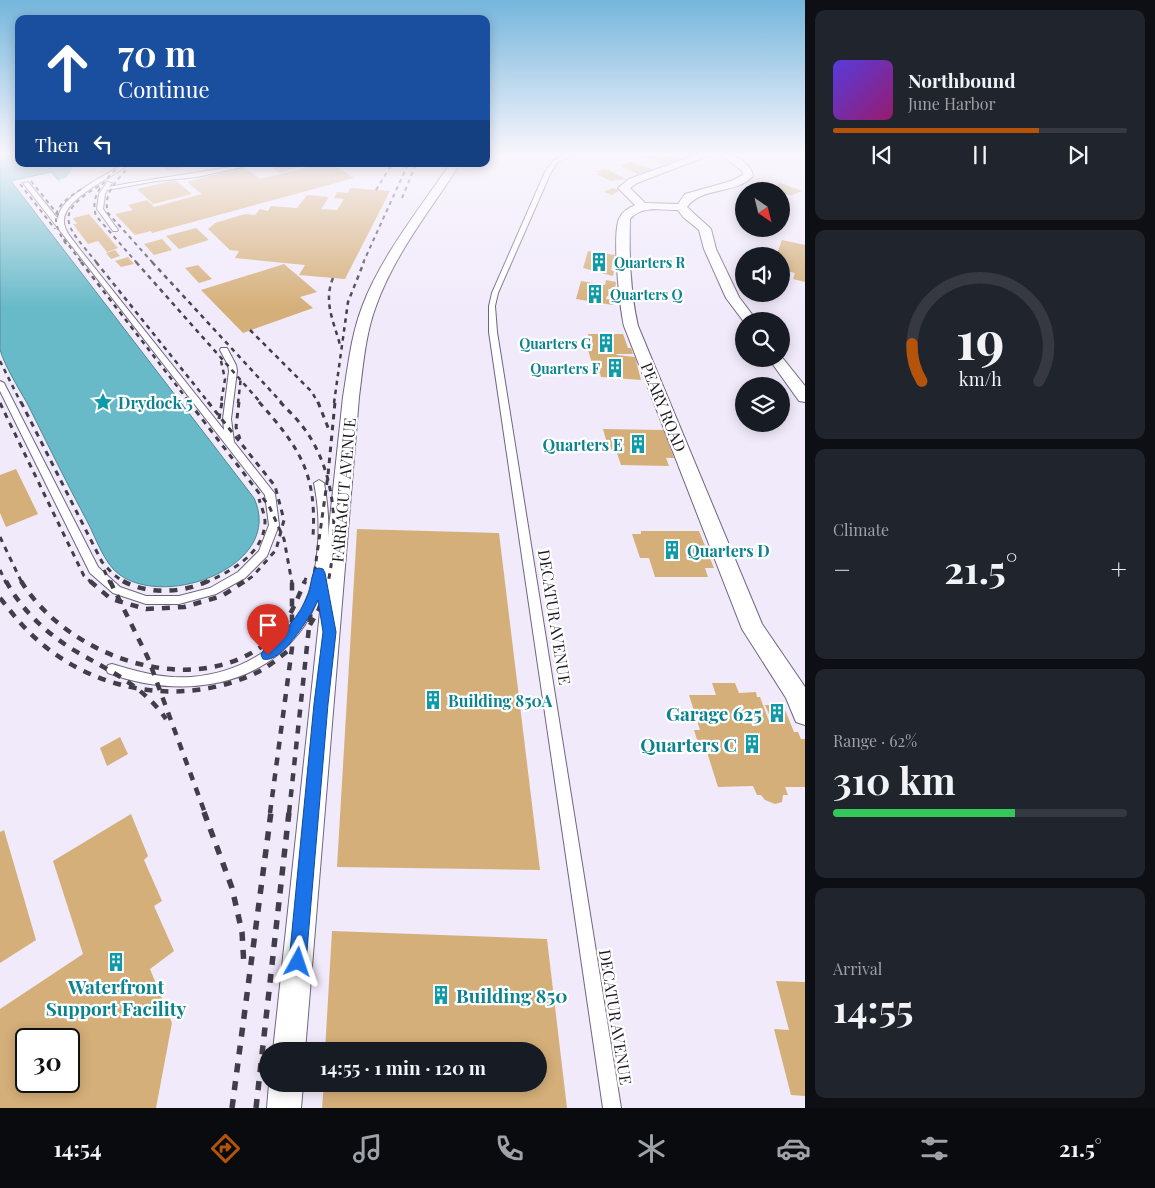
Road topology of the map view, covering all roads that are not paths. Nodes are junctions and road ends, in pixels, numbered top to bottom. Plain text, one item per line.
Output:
1 (44, 205) edge
2 (68, 205) edge
3 (100, 205) edge
4 (428, 205) edge
5 (534, 205) edge
6 (642, 206) joint
7 (681, 207) joint
8 (115, 230) dead end
9 (67, 235) junction
10 (743, 312) edge
11 (224, 350) dead end
12 (783, 367) edge
13 (0, 383) edge
14 (805, 397) edge
15 (235, 450) junction
16 (319, 483) dead end
17 (344, 484) junction
18 (324, 535) junction
19 (319, 573) junction
20 (330, 632) junction
21 (112, 669) dead end
22 (805, 714) edge
23 (290, 1042) edge
24 (285, 1092) edge
25 (284, 1108) edge
26 (612, 1108) edge

1 - 9 lane
2 - 9 lane
3 - 8 lane
4 - 17 street, FARRAGUT AVENUE
5 - 26 lane, DECATUR AVENUE
6 - 7 street
6 - 22 street, PEARY ROAD
7 - 10 street
9 - 15 lane
11 - 15 lane
12 - 14 street
13 - 15 lane
16 - 18 lane
17 - 18 lane
17 - 20 street, FARRAGUT AVENUE
18 - 19 lane
19 - 20 lane
19 - 21 lane
20 - 23 street, FARRAGUT AVENUE
24 - 25 street

